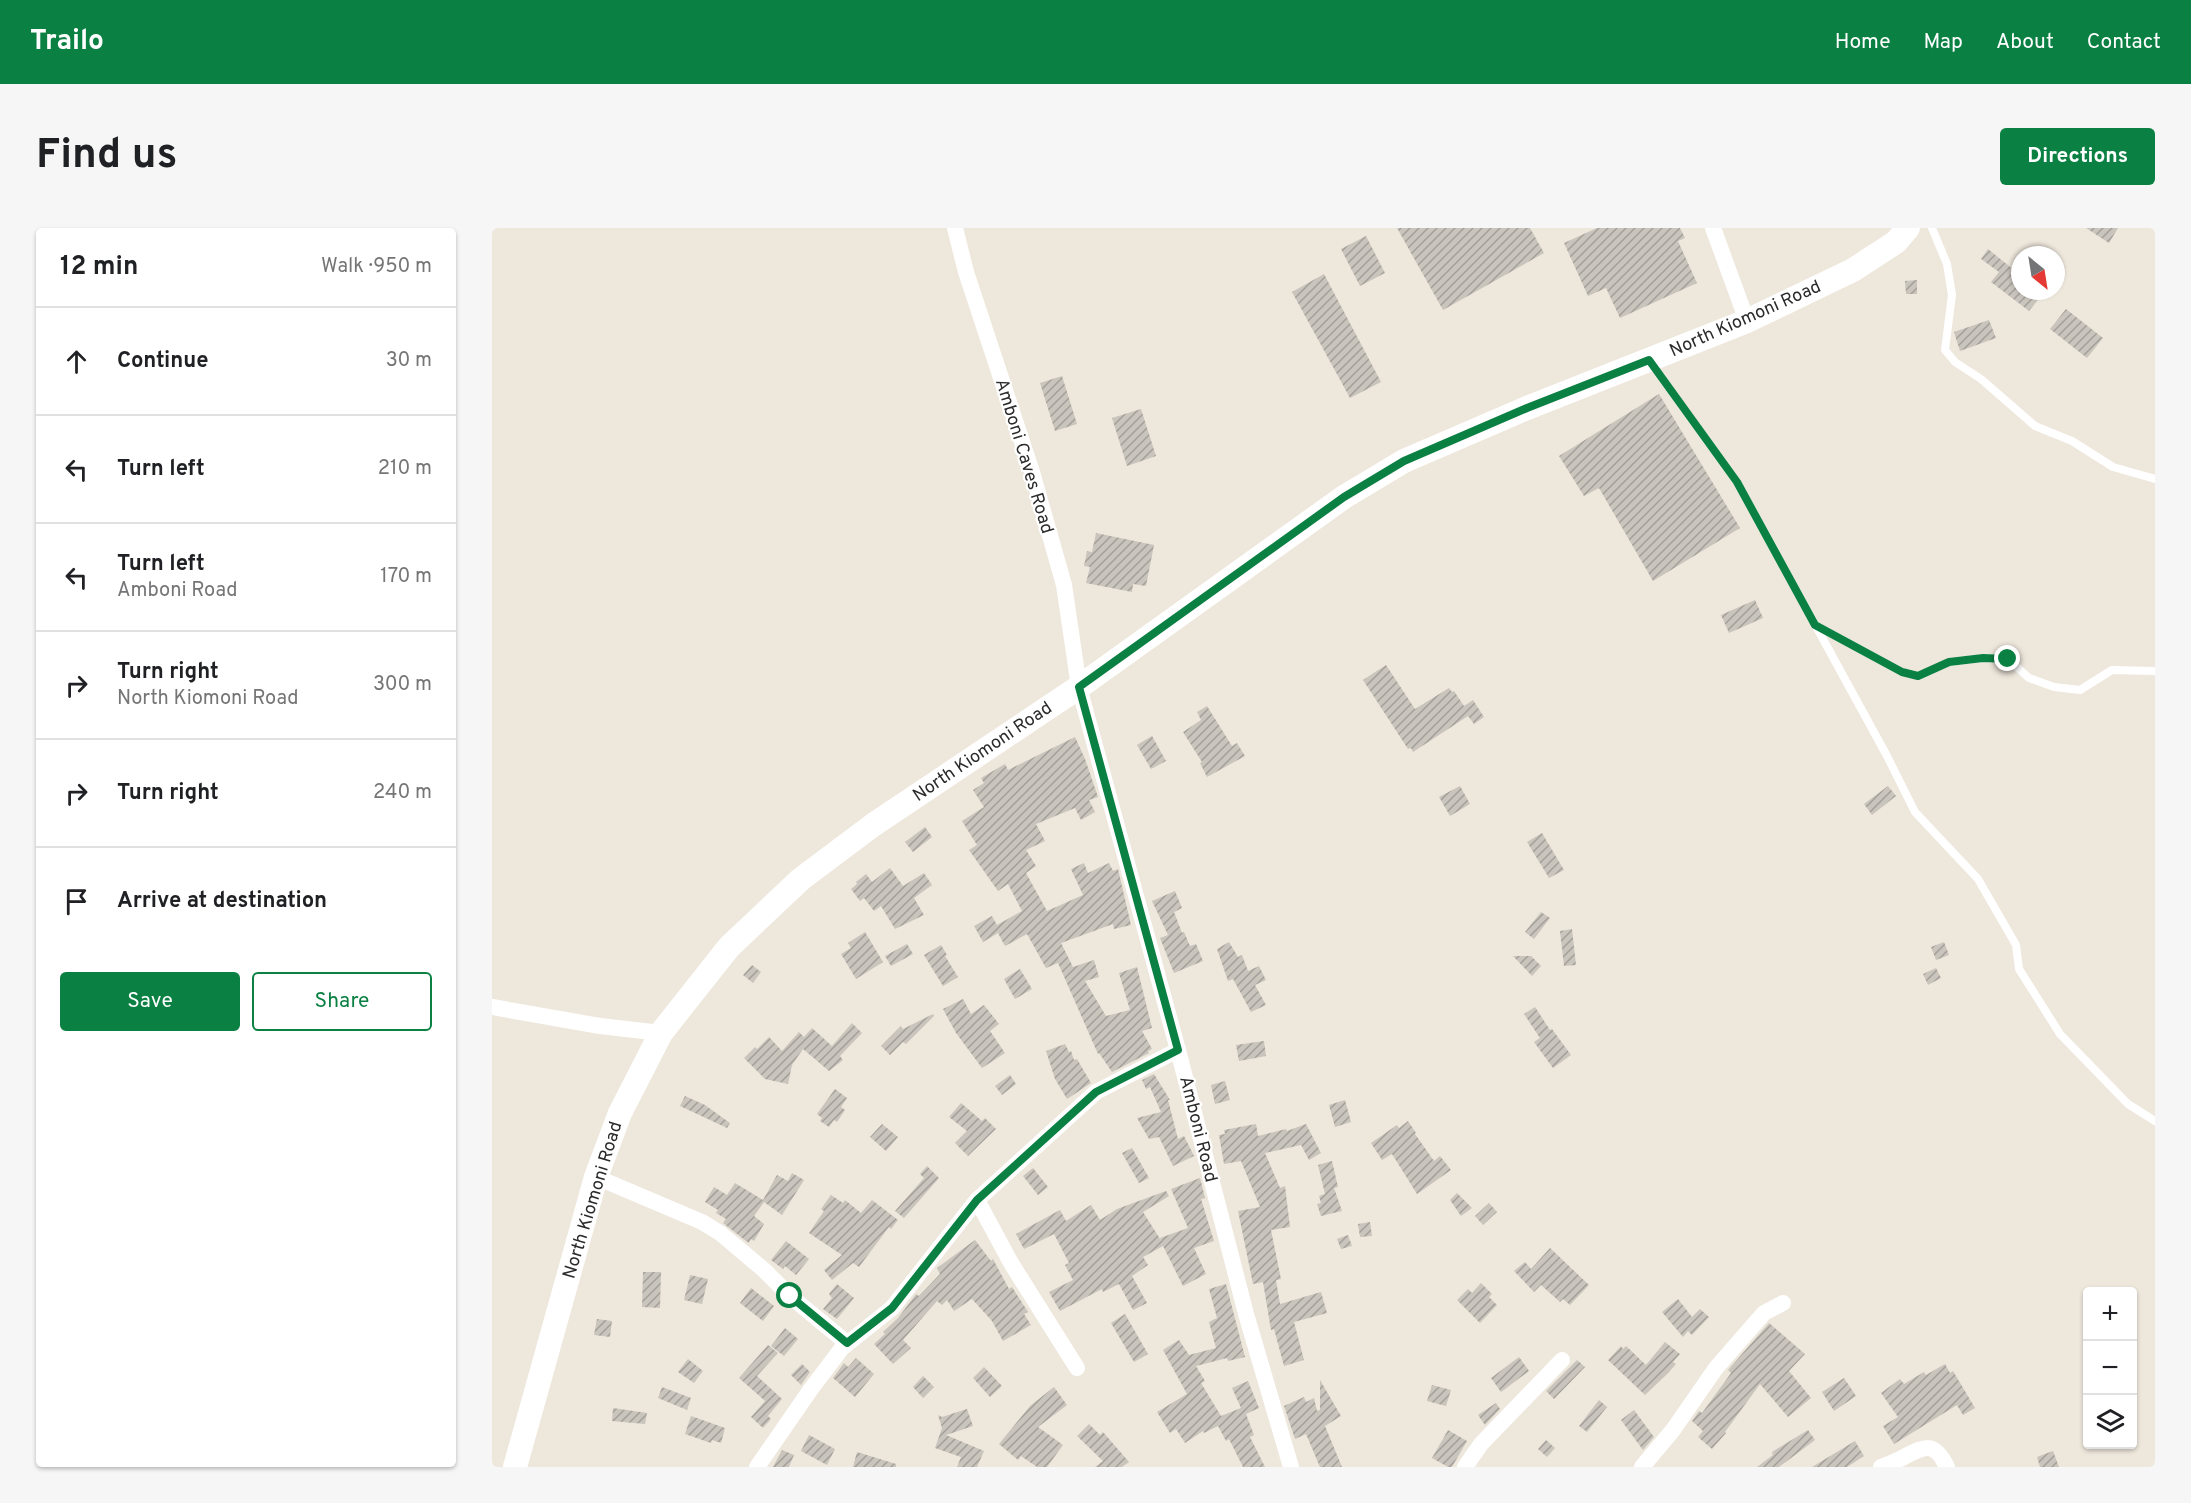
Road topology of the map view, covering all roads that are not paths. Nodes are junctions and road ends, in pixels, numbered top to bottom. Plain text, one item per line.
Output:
1 (955, 228) edge
2 (1713, 228) edge
3 (1908, 228) edge
4 (1932, 228) edge
5 (1747, 321) junction
6 (1649, 360) junction
7 (2155, 479) edge
8 (1815, 625) junction
9 (2155, 671) edge
10 (1079, 687) junction
11 (492, 1007) edge
12 (661, 1033) junction
13 (1178, 1050) junction
14 (2155, 1121) edge
15 (596, 1177) junction
16 (977, 1200) junction
17 (1783, 1303) dead end
18 (847, 1343) junction
19 (1562, 1360) dead end
20 (1077, 1368) dead end
21 (515, 1467) edge
22 (757, 1467) edge
23 (1291, 1467) edge
24 (1465, 1467) edge
25 (1642, 1467) edge
26 (1881, 1467) edge
27 (1947, 1467) edge

1 - 10 street, Amboni Caves Road
2 - 5 street
3 - 5 main road, North Kiomoni Road
4 - 7 lane
5 - 6 main road, North Kiomoni Road
6 - 8 lane
6 - 10 main road, North Kiomoni Road
8 - 9 lane
8 - 14 lane
10 - 12 main road, North Kiomoni Road
10 - 13 street, Amboni Road
11 - 12 street
12 - 15 main road, North Kiomoni Road
13 - 16 street
13 - 23 street, Amboni Road
15 - 18 street
15 - 21 main road, North Kiomoni Road
16 - 18 street
16 - 20 street
17 - 25 street
18 - 22 street
19 - 24 street
26 - 27 street

